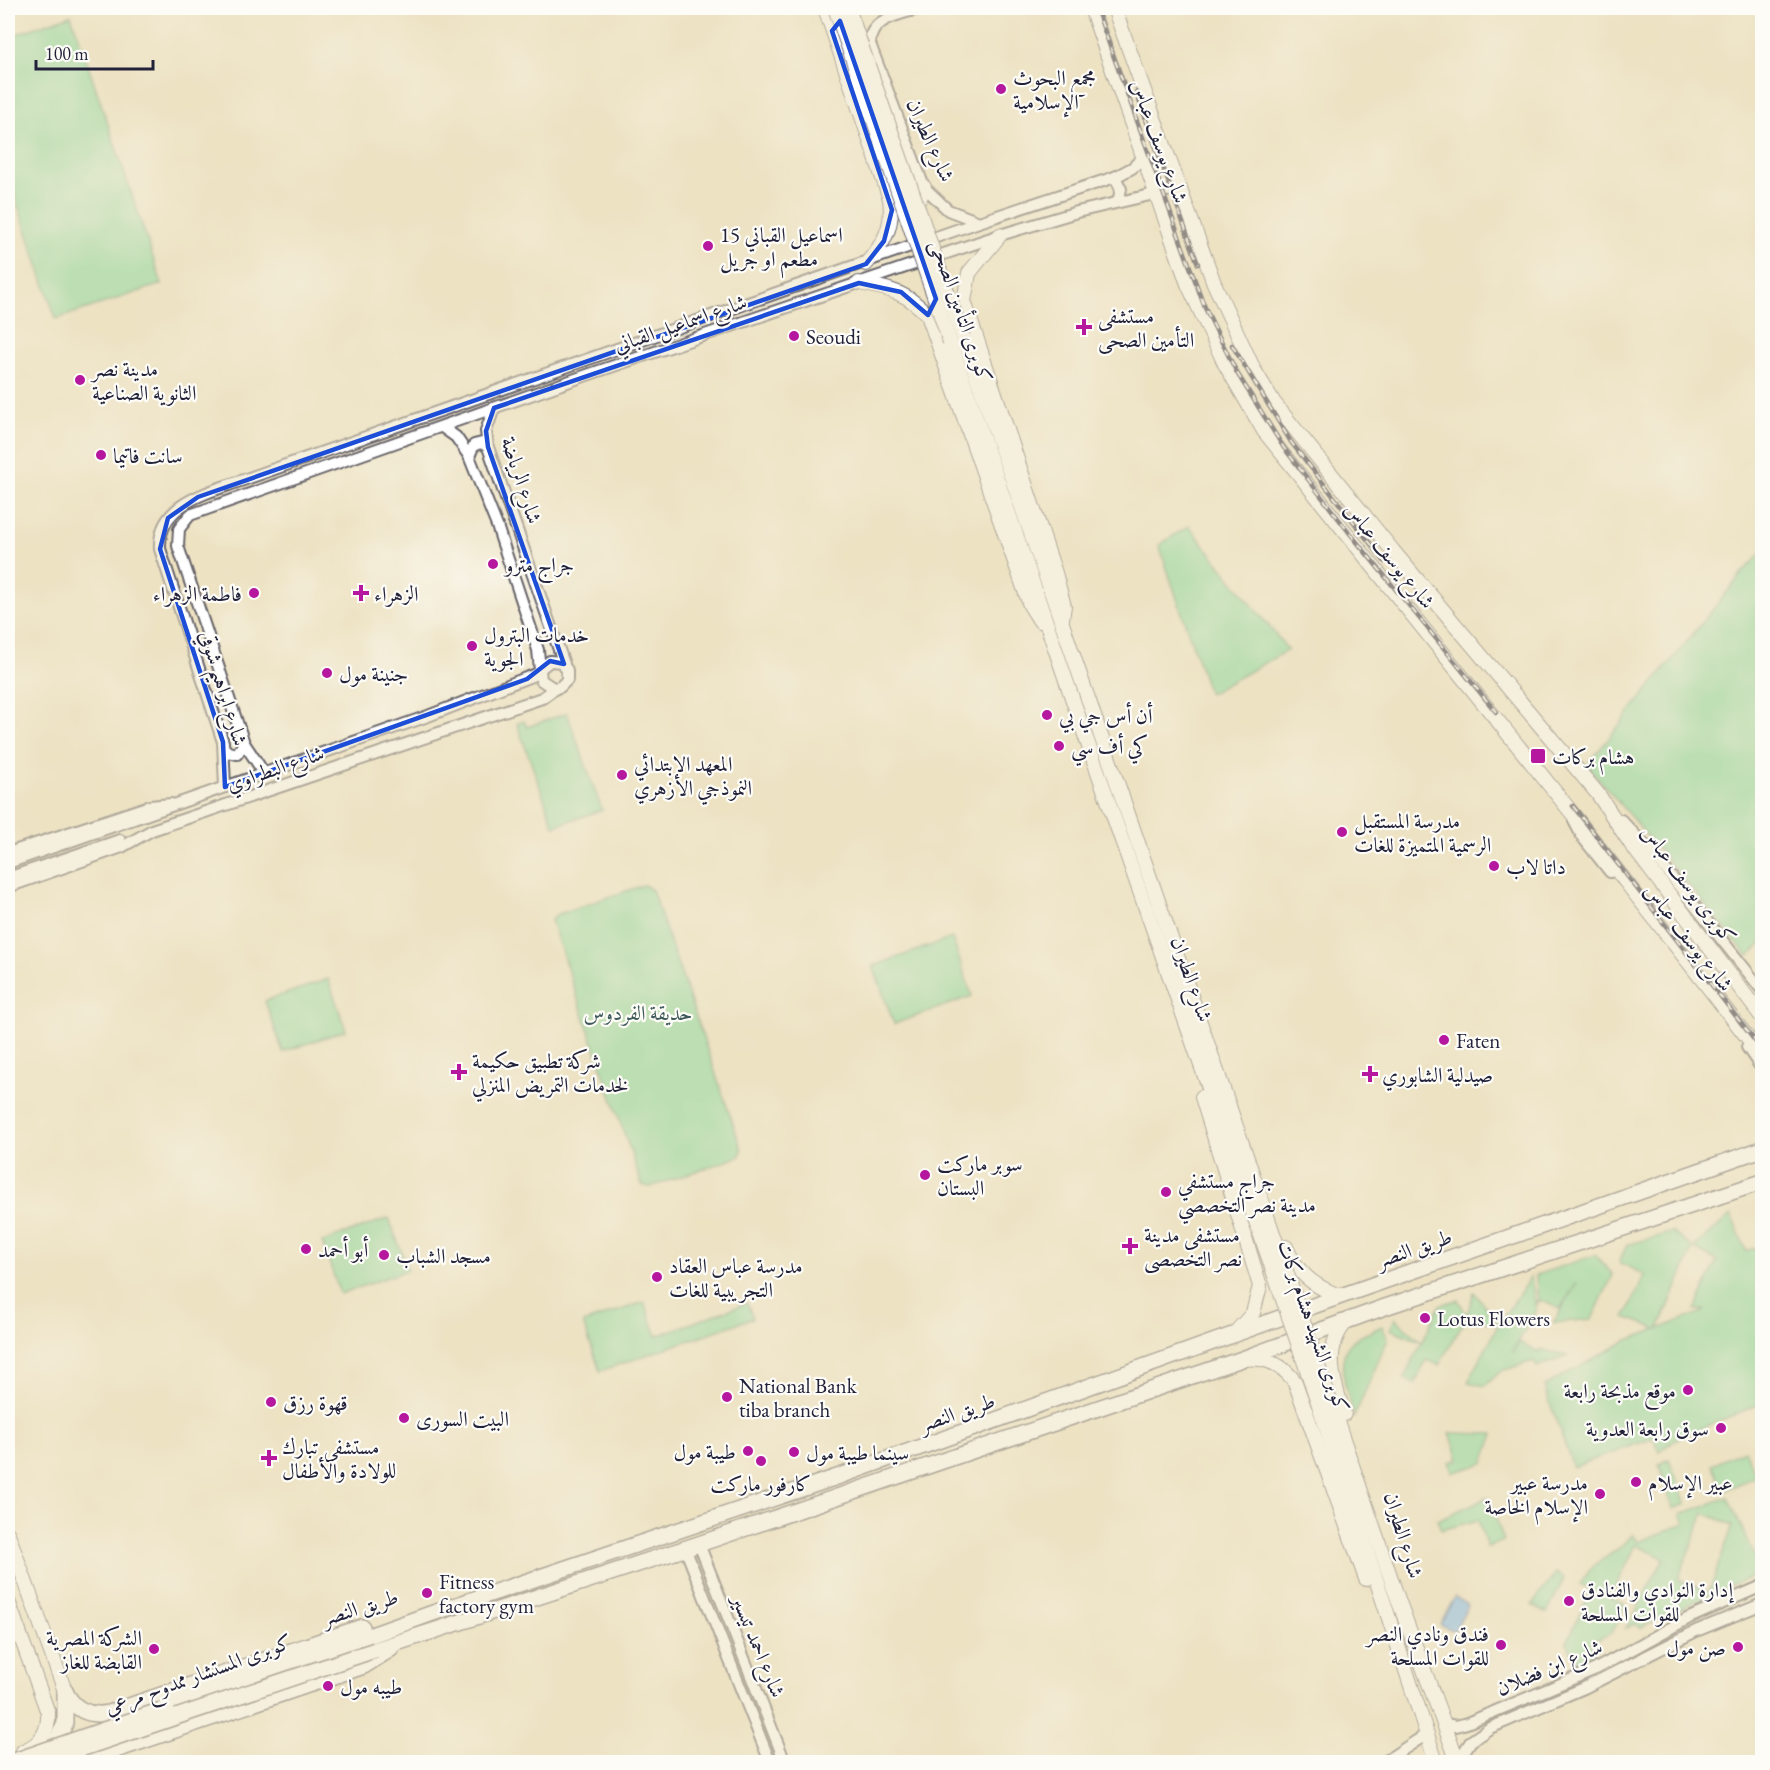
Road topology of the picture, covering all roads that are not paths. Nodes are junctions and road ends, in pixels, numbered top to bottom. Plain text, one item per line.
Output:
1 (825, 8) edge
2 (835, 8) edge
3 (848, 8) edge
4 (861, 8) edge
5 (921, 8) edge
6 (1091, 8) edge
7 (1114, 8) edge
8 (832, 31) junction
9 (1143, 158) junction
10 (1115, 177) junction
11 (924, 187) junction
12 (1180, 188) junction
13 (1157, 194) junction
14 (890, 199) junction
15 (1118, 202) junction
16 (979, 222) junction
17 (1000, 235) junction
18 (866, 264) junction
19 (859, 283) junction
20 (964, 301) junction
21 (928, 315) junction
22 (957, 339) junction
23 (494, 408) junction
24 (441, 427) junction
25 (488, 447) junction
26 (469, 456) junction
27 (310, 457) junction
28 (315, 471) junction
29 (183, 504) joint
30 (198, 512) joint
31 (1054, 626) junction
32 (564, 664) junction
33 (540, 670) junction
34 (556, 688) junction
35 (244, 742) junction
36 (225, 749) junction
37 (264, 773) junction
38 (225, 787) junction
39 (1606, 804) junction
40 (177, 805) junction
41 (1572, 813) junction
42 (152, 830) junction
43 (8, 853) edge
44 (8, 863) edge
45 (8, 878) edge
46 (8, 886) edge
47 (1762, 990) edge
48 (1762, 1016) edge
49 (1203, 1054) junction
50 (1762, 1056) edge
51 (1762, 1069) edge
52 (1758, 1150) edge
53 (1762, 1182) edge
54 (1284, 1267) junction
55 (1259, 1281) junction
56 (1341, 1296) junction
57 (1323, 1303) junction
58 (1348, 1319) junction
59 (1257, 1328) junction
60 (1329, 1328) junction
61 (1227, 1338) junction
62 (1270, 1349) junction
63 (1242, 1359) junction
64 (1331, 1370) junction
65 (1295, 1382) junction
66 (1324, 1403) junction
67 (8, 1534) edge
68 (692, 1546) junction
69 (1762, 1586) edge
70 (8, 1600) edge
71 (1399, 1602) junction
72 (1762, 1604) edge
73 (1386, 1611) junction
74 (433, 1613) junction
75 (727, 1619) junction
76 (714, 1625) junction
77 (397, 1642) junction
78 (65, 1691) junction
79 (108, 1713) junction
80 (1445, 1724) junction
81 (1467, 1724) junction
82 (1477, 1736) junction
83 (1428, 1738) junction
84 (130, 1747) junction
85 (22, 1751) joint
86 (8, 1756) edge
87 (11, 1762) edge
88 (40, 1762) edge
89 (81, 1762) edge
90 (770, 1762) edge
91 (785, 1762) edge
92 (1391, 1762) edge
93 (1436, 1762) edge
94 (1458, 1762) edge

1 - 8 main road
2 - 22 main road, كوبرى التأمين الصحى, bridge
3 - 22 main road, كوبرى التأمين الصحى, bridge
4 - 8 street
5 - 11 street, شارع الطيران
6 - 9 main road, شارع يوسف عباس
7 - 12 main road, شارع يوسف عباس
8 - 14 main road
9 - 10 street, شارع اسماعيل القباني
9 - 13 main road, شارع يوسف عباس
10 - 15 street
10 - 16 street, شارع اسماعيل القباني
11 - 14 main road
11 - 16 street, شارع الطيران
12 - 13 street, شارع اسماعيل القباني
12 - 39 main road, شارع يوسف عباس
13 - 15 street, شارع اسماعيل القباني
13 - 41 main road, شارع يوسف عباس
14 - 18 main road
15 - 17 street, شارع اسماعيل القباني
16 - 18 street, شارع اسماعيل القباني
17 - 19 street, شارع اسماعيل القباني
17 - 20 main road
18 - 27 street, شارع اسماعيل القباني
19 - 21 main road
19 - 23 street, شارع اسماعيل القباني
20 - 21 main road
20 - 31 main road
21 - 31 main road
22 - 31 main road, كوبرى التأمين الصحى
23 - 24 street, شارع اسماعيل القباني
23 - 25 street, شارع الرياضة
24 - 26 street, شارع الرياضة
24 - 28 street, شارع اسماعيل القباني
25 - 26 street
25 - 32 street, شارع الرياضة
26 - 33 street, شارع الرياضة
27 - 28 street
27 - 29 street, شارع اسماعيل القباني
28 - 30 street, شارع اسماعيل القباني
29 - 36 street, شارع ابراهيم شوقي
30 - 35 street, شارع ابراهيم شوقي
31 - 49 main road, شارع الطيران
32 - 33 street
32 - 34 street
33 - 34 street
33 - 37 street, شارع البطراوي
34 - 42 street, شارع البطراوي
35 - 36 street
35 - 37 street, شارع ابراهيم شوقي
36 - 38 street, شارع ابراهيم شوقي
37 - 38 street, شارع البطراوي
38 - 40 street, شارع البطراوي
39 - 47 street, شارع يوسف عباس
39 - 48 main road, كوبرى يوسف عباس
40 - 43 street, شارع البطراوي
40 - 44 street
41 - 50 main road
41 - 51 street, شارع يوسف عباس
42 - 45 street
42 - 46 street, شارع البطراوي
49 - 54 main road, كوبرى الشهيد هشام بركات
49 - 54 main road, شارع الطيران
49 - 55 main road, شارع الطيران
52 - 56 highway, طريق النصر
53 - 58 highway, طريق النصر
54 - 55 main road
54 - 56 main road, شارع الطيران
54 - 66 main road, كوبرى الشهيد هشام بركات, bridge
55 - 61 main road, شارع الطيران
56 - 57 highway, طريق النصر
57 - 59 highway, طريق النصر
57 - 60 highway
58 - 60 highway, طريق النصر
58 - 64 main road, شارع الطيران
59 - 61 highway, طريق النصر
59 - 62 highway
60 - 62 highway, طريق النصر
61 - 74 highway, طريق النصر
62 - 63 highway, طريق النصر
63 - 65 main road
63 - 68 highway, طريق النصر
64 - 65 main road
64 - 71 main road, شارع الطيران
65 - 73 main road
66 - 71 main road, كوبرى الشهيد هشام بركات
66 - 73 main road, كوبرى الشهيد هشام بركات
67 - 78 main road
68 - 75 street, شارع احمد تيسير
68 - 76 street, شارع احمد تيسير
68 - 77 highway, طريق النصر
69 - 81 street, شارع ابن فضلان
70 - 85 main road
71 - 80 main road, شارع الطيران
72 - 82 street, شارع ابن فضلان
73 - 83 main road
74 - 79 highway, طريق النصر
74 - 87 highway, كوبرى المستشار ممدوح مرعي, bridge
75 - 76 street
75 - 91 street, شارع احمد تيسير
76 - 90 street, شارع احمد تيسير
77 - 84 highway, طريق النصر
77 - 88 highway, كوبرى المستشار ممدوح مرعي, bridge
78 - 79 highway, طريق النصر
78 - 88 highway
79 - 84 highway
80 - 81 street, شارع ابن فضلان
80 - 94 main road, شارع الطيران
81 - 82 street
82 - 94 street, شارع ابن فضلان
83 - 92 street
83 - 93 main road
84 - 89 highway, طريق النصر
85 - 86 highway

